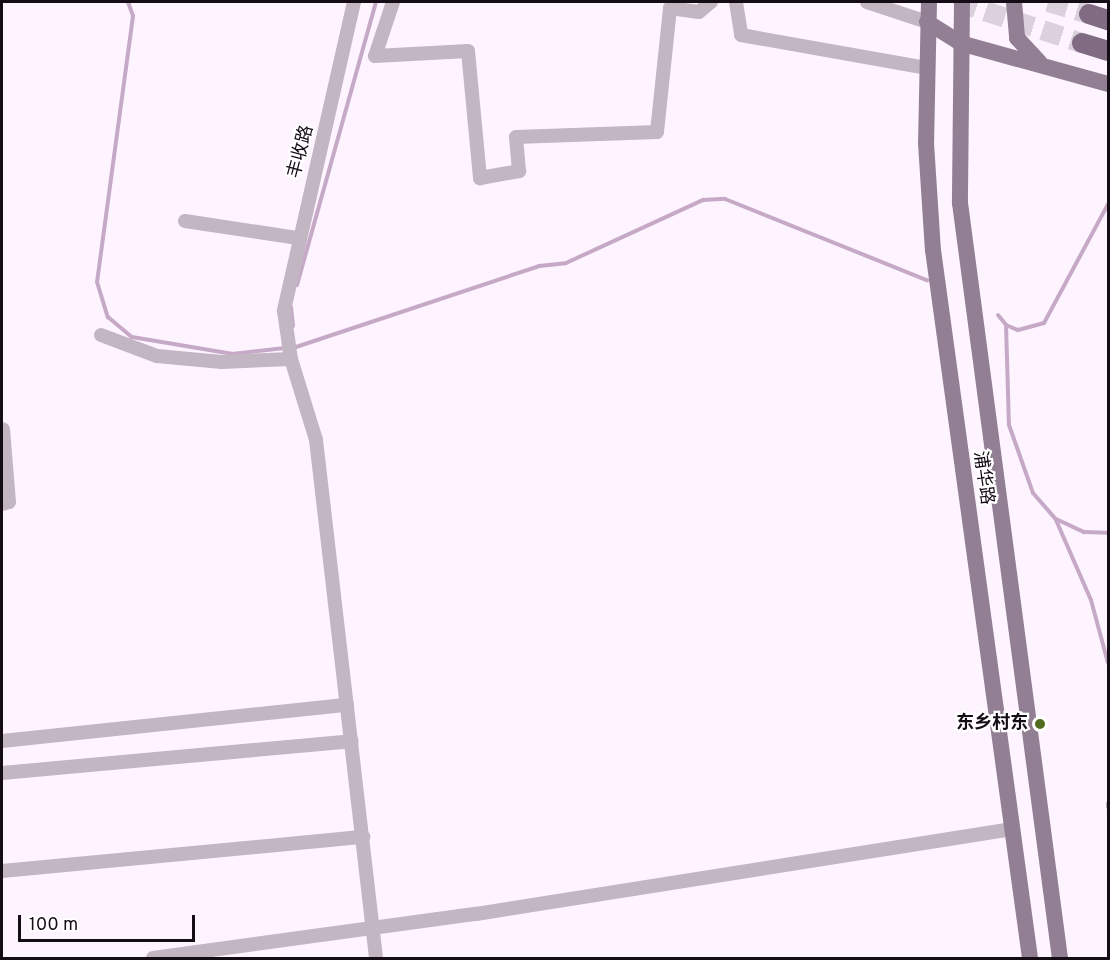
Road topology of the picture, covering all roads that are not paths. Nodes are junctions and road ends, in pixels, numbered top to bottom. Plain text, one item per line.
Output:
1 (354, 2) edge
2 (393, 2) edge
3 (711, 2) edge
4 (736, 2) edge
5 (867, 2) edge
6 (929, 2) edge
7 (962, 2) edge
8 (1014, 2) edge
9 (1089, 14) tunnel mouth
10 (1108, 20) edge
11 (927, 22) junction
12 (960, 43) junction
13 (1082, 43) tunnel mouth
14 (1108, 51) edge
15 (1044, 65) junction
16 (926, 68) junction
17 (1108, 84) edge
18 (185, 221) dead end
19 (297, 238) junction
20 (101, 335) dead end
21 (291, 359) junction
22 (3, 429) dead end
23 (2, 504) edge
24 (347, 705) junction
25 (2, 741) edge
26 (352, 741) junction
27 (2, 773) edge
28 (1012, 829) junction
29 (363, 837) junction
30 (2, 871) edge
31 (374, 927) junction
32 (153, 958) edge
33 (376, 958) edge
34 (1030, 958) edge
35 (1060, 958) edge

1 - 19 street, 丰收路
2 - 3 street
4 - 16 street
5 - 11 street
6 - 11 main road, 浦华路
7 - 12 main road, 浦华路
8 - 15 main road
9 - 10 highway
11 - 12 main road
11 - 16 main road, 浦华路
12 - 15 main road
12 - 35 main road, 浦华路
13 - 14 highway
15 - 17 main road
16 - 28 main road, 浦华路
18 - 19 street
19 - 21 street, 丰收路
20 - 21 street
21 - 24 street, 丰收路
22 - 23 street
24 - 25 street
24 - 26 street, 丰收路
26 - 27 street
26 - 29 street, 丰收路
28 - 31 street
28 - 34 main road, 浦华路
29 - 30 street
29 - 31 street, 丰收路
31 - 32 street
31 - 33 street, 丰收路

